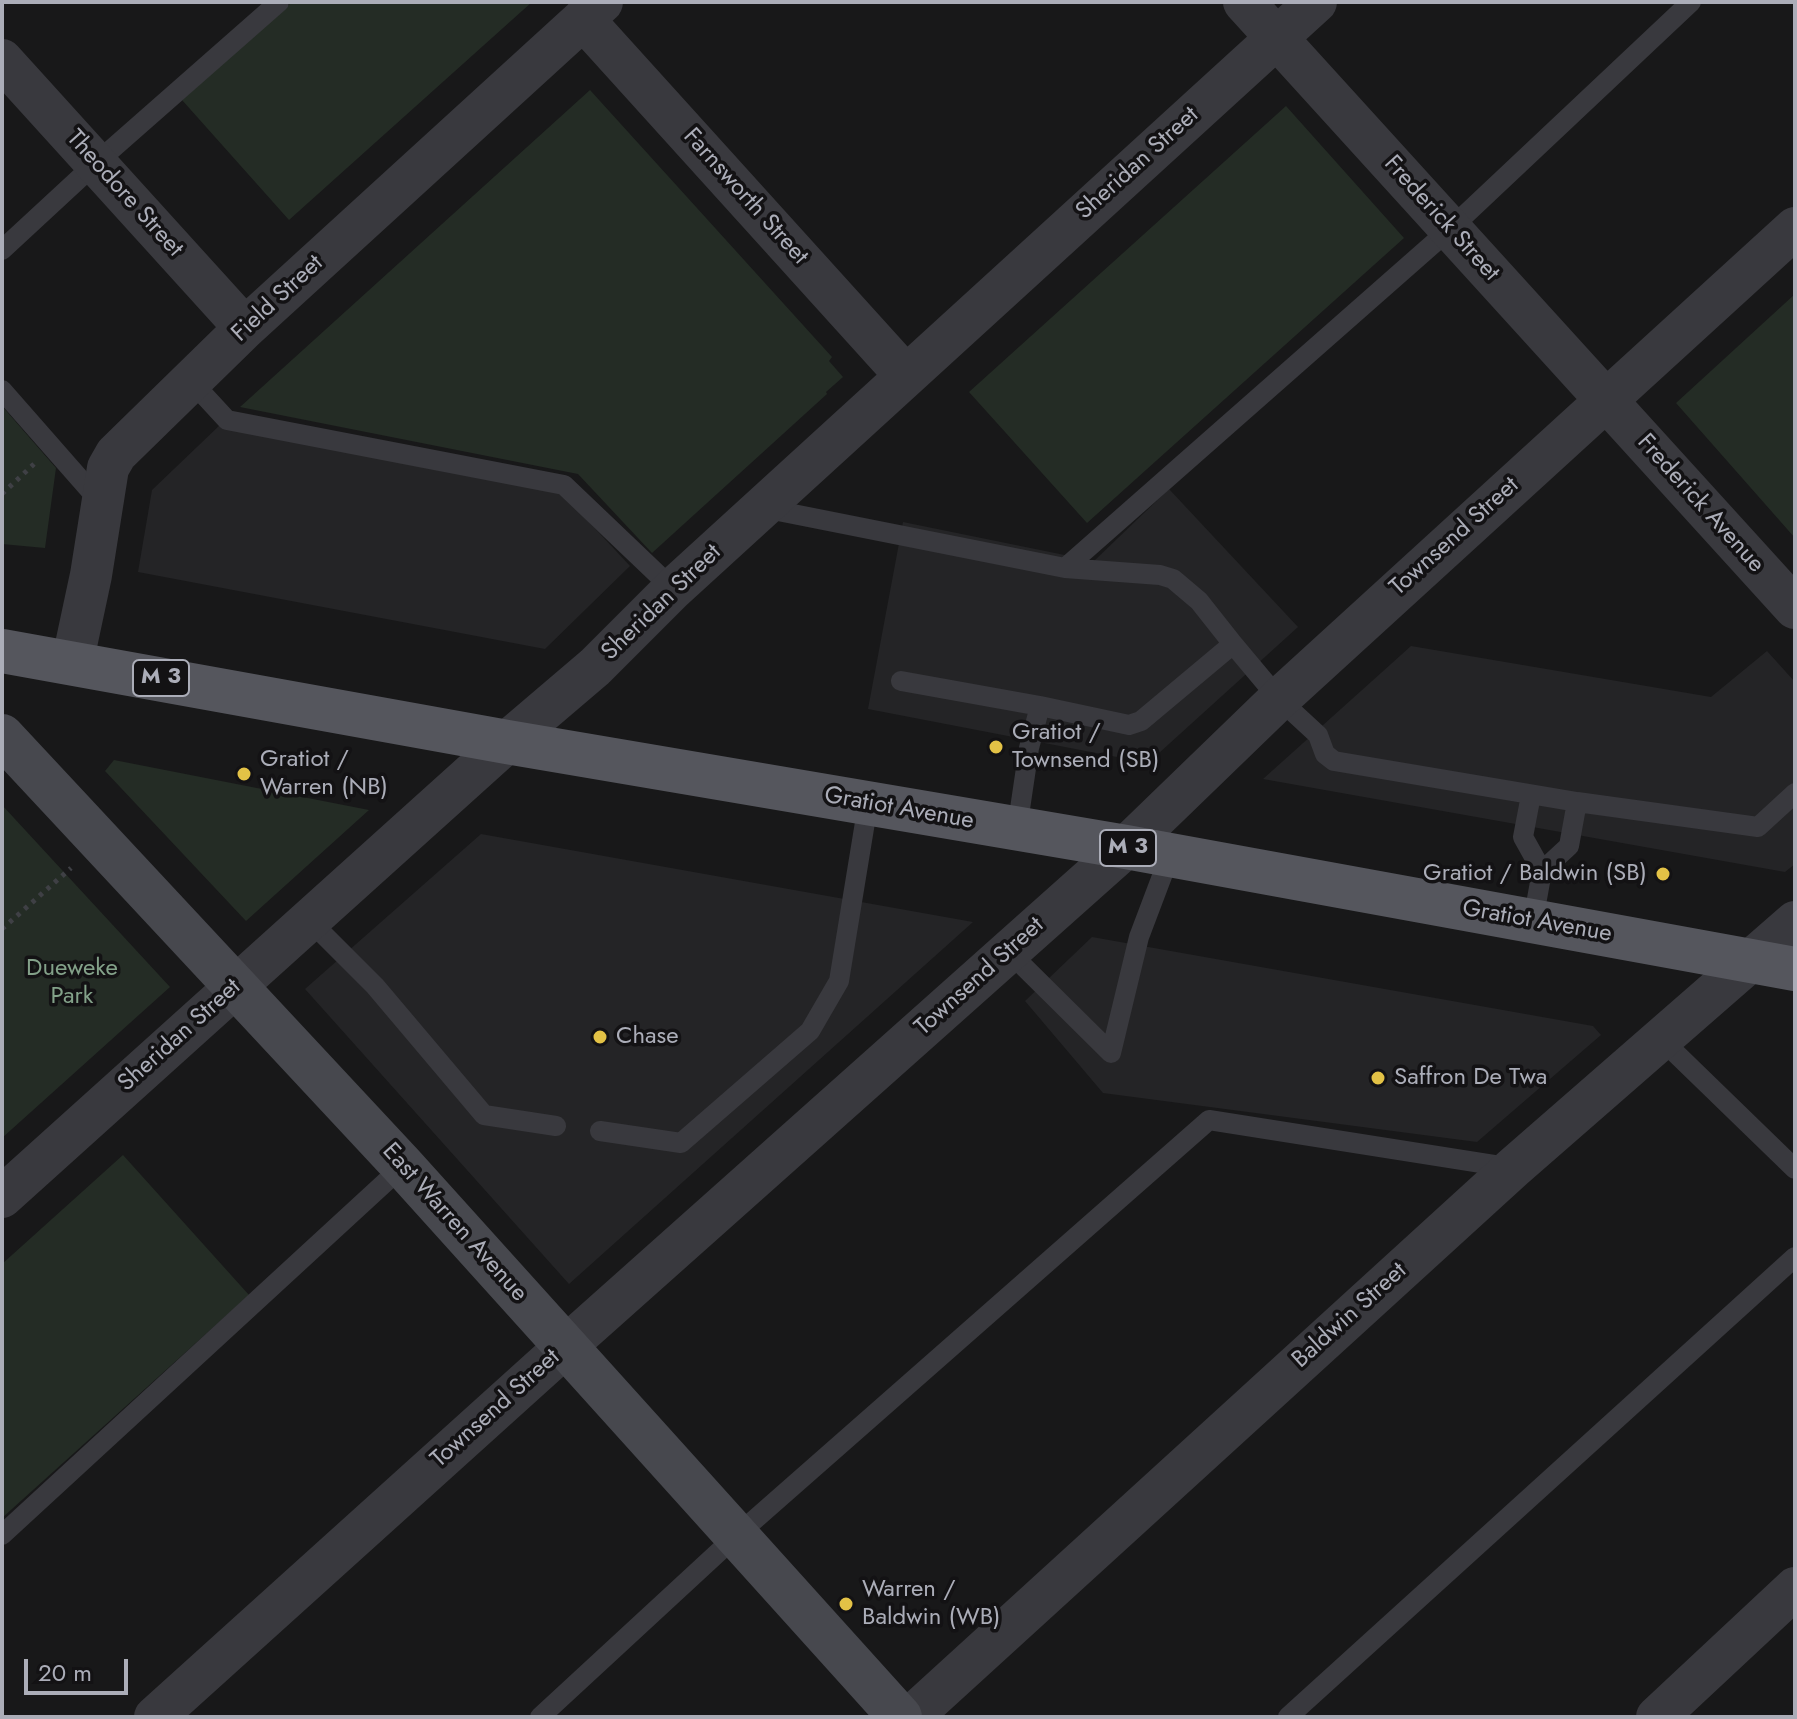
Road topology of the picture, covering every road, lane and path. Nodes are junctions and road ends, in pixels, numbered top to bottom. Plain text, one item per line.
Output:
1 (279, 2) edge
2 (1244, 2) edge
3 (1316, 2) edge
4 (1691, 2) edge
5 (592, 10) edge
6 (1276, 38) junction
7 (2, 60) edge
8 (96, 163) junction
9 (1795, 228) edge
10 (1450, 229) junction
11 (2, 250) edge
12 (245, 328) junction
13 (906, 376) junction
14 (191, 381) junction
15 (2, 390) edge
16 (1606, 400) junction
17 (38, 461) dead end
18 (2, 494) edge
19 (102, 504) junction
20 (762, 507) junction
21 (1065, 568) junction
22 (673, 589) junction
23 (1789, 590) edge
24 (1233, 644) junction
25 (2, 651) edge
26 (72, 664) junction
27 (901, 681) dead end
28 (1279, 699) junction
29 (1040, 706) junction
30 (2, 736) edge
31 (507, 742) junction
32 (1795, 793) edge
33 (1531, 795) junction
34 (1577, 802) junction
35 (868, 804) junction
36 (1017, 829) junction
37 (1126, 847) junction
38 (1170, 855) junction
39 (71, 868) dead end
40 (1542, 871) junction
41 (309, 920) junction
42 (1533, 921) junction
43 (1795, 922) edge
44 (2, 929) edge
45 (1009, 952) junction
46 (1748, 960) junction
47 (1795, 969) edge
48 (236, 985) junction
49 (1661, 1039) junction
50 (556, 1126) dead end
51 (600, 1131) dead end
52 (403, 1166) junction
53 (1513, 1168) junction
54 (1795, 1169) edge
55 (2, 1197) edge
56 (1795, 1257) edge
57 (565, 1347) junction
58 (2, 1535) edge
59 (736, 1536) junction
60 (1795, 1588) edge
61 (155, 1717) edge
62 (540, 1717) edge
63 (900, 1717) edge
64 (911, 1717) edge
65 (1288, 1717) edge
66 (1657, 1717) edge

1 - 8 lane
2 - 6 street
3 - 6 street, Sheridan Street
4 - 10 lane
5 - 12 street, Field Street
5 - 13 street, Farnsworth Street
6 - 10 street, Frederick Street
6 - 13 street, Sheridan Street
7 - 8 street, Theodore Street
8 - 11 lane
8 - 12 street, Theodore Street
9 - 16 street, Townsend Street
10 - 16 street, Frederick Street
10 - 21 lane
12 - 14 street, Field Street
13 - 20 street, Sheridan Street
14 - 19 street, Field Street
14 - 22 lane
15 - 19 lane
16 - 23 street, Frederick Avenue
16 - 28 street, Townsend Street
17 - 18 path
19 - 26 street, Field Street
20 - 21 lane
20 - 22 street, Sheridan Street
21 - 24 lane
22 - 31 street, Sheridan Street
24 - 28 lane
24 - 29 lane
25 - 26 main road, Gratiot Avenue / M 3
26 - 31 main road, Gratiot Avenue / M 3
27 - 29 lane
28 - 33 lane
28 - 37 street, Townsend Street
29 - 36 lane
30 - 48 main road, East Warren Avenue
31 - 35 main road, Gratiot Avenue / M 3
31 - 41 street, Sheridan Street
32 - 34 lane
33 - 34 lane
33 - 40 lane
34 - 40 lane
35 - 36 main road, Gratiot Avenue / M 3
35 - 51 lane
36 - 37 main road, Gratiot Avenue / M 3
37 - 38 main road, Gratiot Avenue / M 3
37 - 45 street, Townsend Street
38 - 42 main road, Gratiot Avenue / M 3
38 - 45 lane
39 - 44 path
40 - 42 lane
41 - 48 street, Sheridan Street
41 - 50 lane
42 - 46 main road, Gratiot Avenue / M 3
43 - 46 street, Baldwin Street
45 - 57 street, Townsend Street
46 - 47 main road, Gratiot Avenue / M 3
46 - 49 street, Baldwin Street
48 - 52 main road, East Warren Avenue
48 - 55 street, Sheridan Street
49 - 53 street, Baldwin Street
49 - 54 lane
52 - 57 main road, East Warren Avenue
52 - 58 lane
53 - 59 lane
53 - 64 street, Baldwin Street
56 - 65 lane
57 - 59 main road, East Warren Avenue
57 - 61 street, Townsend Street
59 - 62 lane
59 - 63 main road, East Warren Avenue
60 - 66 street

